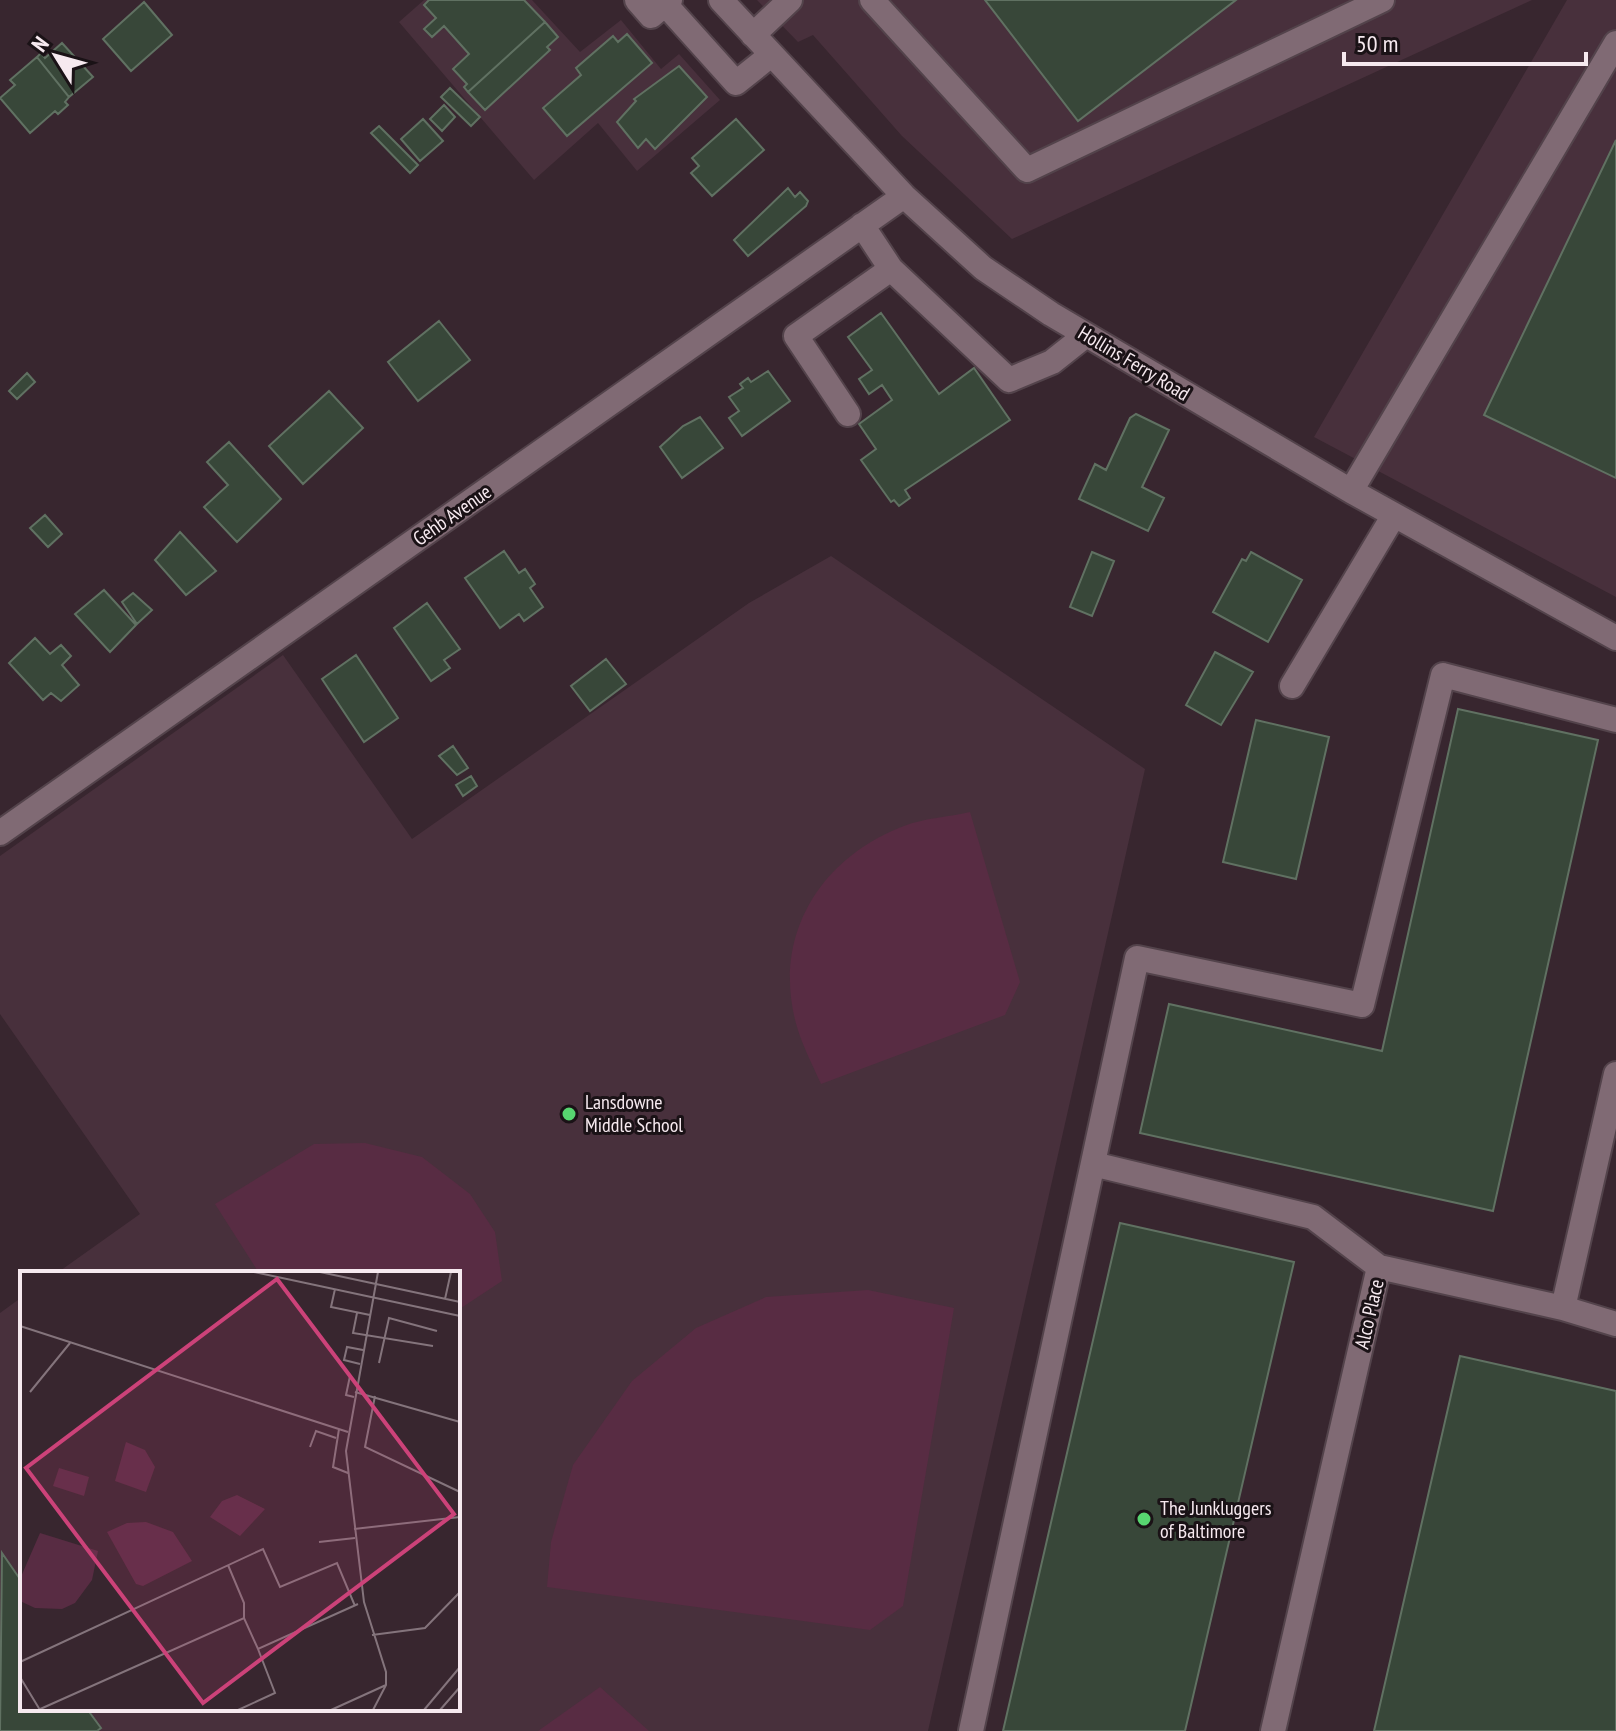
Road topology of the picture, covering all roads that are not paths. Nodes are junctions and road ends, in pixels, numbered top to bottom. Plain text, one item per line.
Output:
1 (637, 0) edge
2 (721, 0) edge
3 (790, 0) edge
4 (872, 0) edge
5 (1382, 0) edge
6 (667, 2) edge
7 (753, 35) junction
8 (1616, 43) edge
9 (771, 55) junction
10 (904, 196) junction
11 (862, 225) junction
12 (891, 269) junction
13 (1086, 335) junction
14 (848, 414) dead end
15 (1351, 491) junction
16 (1394, 515) junction
17 (1616, 638) edge
18 (1292, 686) dead end
19 (1616, 720) edge
20 (0, 833) edge
21 (1616, 1074) edge
22 (1093, 1164) junction
23 (1379, 1267) junction
24 (1563, 1308) junction
25 (1616, 1324) edge
26 (971, 1731) edge
27 (1273, 1731) edge

1 - 6 street
2 - 7 street, Hollins Ferry Road
3 - 7 street
4 - 5 street
6 - 9 street
7 - 9 street, Hollins Ferry Road
8 - 15 street
9 - 10 street, Hollins Ferry Road
10 - 11 street, Gehb Avenue
10 - 13 street, Hollins Ferry Road
11 - 12 street
11 - 20 street, Gehb Avenue
12 - 13 street
12 - 14 street
13 - 15 street, Hollins Ferry Road
15 - 16 street, Hollins Ferry Road
16 - 17 street, Hollins Ferry Road
16 - 18 street
19 - 22 street
21 - 24 street
22 - 23 street
22 - 26 street
23 - 24 street, Alco Place
23 - 27 street, Alco Place
24 - 25 street, Alco Place

